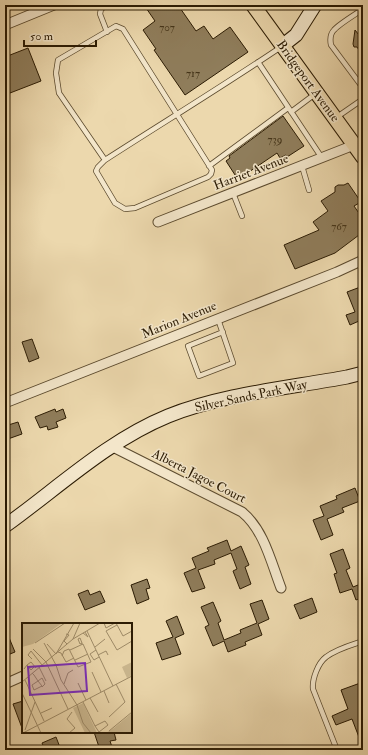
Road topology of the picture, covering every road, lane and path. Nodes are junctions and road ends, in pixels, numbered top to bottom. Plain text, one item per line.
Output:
1 (54, 5) edge
2 (108, 5) edge
3 (253, 5) edge
4 (315, 5) edge
5 (363, 10) edge
6 (5, 25) edge
7 (106, 32) junction
8 (282, 46) junction
9 (258, 62) junction
10 (363, 88) edge
11 (316, 93) junction
12 (363, 99) edge
13 (289, 110) junction
14 (176, 114) junction
15 (335, 118) junction
16 (354, 145) junction
17 (363, 157) edge
18 (322, 158) junction
19 (105, 160) junction
20 (209, 166) junction
21 (302, 166) junction
22 (309, 190) dead end
23 (233, 193) junction
24 (242, 216) dead end
25 (158, 222) dead end
26 (363, 260) edge
27 (218, 319) junction
28 (223, 332) junction
29 (363, 373) edge
30 (5, 403) edge
31 (111, 446) junction
32 (5, 526) edge
33 (281, 588) dead end
34 (363, 641) edge
35 (22, 676) edge
36 (5, 684) edge
37 (337, 750) edge

1 - 6 street
2 - 7 lane
3 - 8 main road, Bridgeport Avenue
4 - 8 street
5 - 10 lane
7 - 14 lane
7 - 19 lane
8 - 9 lane
8 - 11 main road, Bridgeport Avenue
9 - 13 lane
9 - 14 lane
11 - 13 lane
11 - 15 main road, Bridgeport Avenue
12 - 15 lane
13 - 18 lane
13 - 20 lane
14 - 19 lane
14 - 20 lane
15 - 16 main road, Bridgeport Avenue
16 - 17 main road, Bridgeport Avenue
16 - 18 street, Harriet Avenue
18 - 21 street, Harriet Avenue
19 - 20 lane
21 - 22 lane
21 - 23 street, Harriet Avenue
23 - 24 lane
23 - 25 street, Harriet Avenue
26 - 27 street, Marion Avenue
27 - 28 lane
27 - 30 street, Marion Avenue
28 - 28 lane
29 - 31 street, Silver Sands Park Way
31 - 32 street, Silver Sands Park Way
31 - 33 street, Alberta Jagoe Court
34 - 37 lane
35 - 36 street

